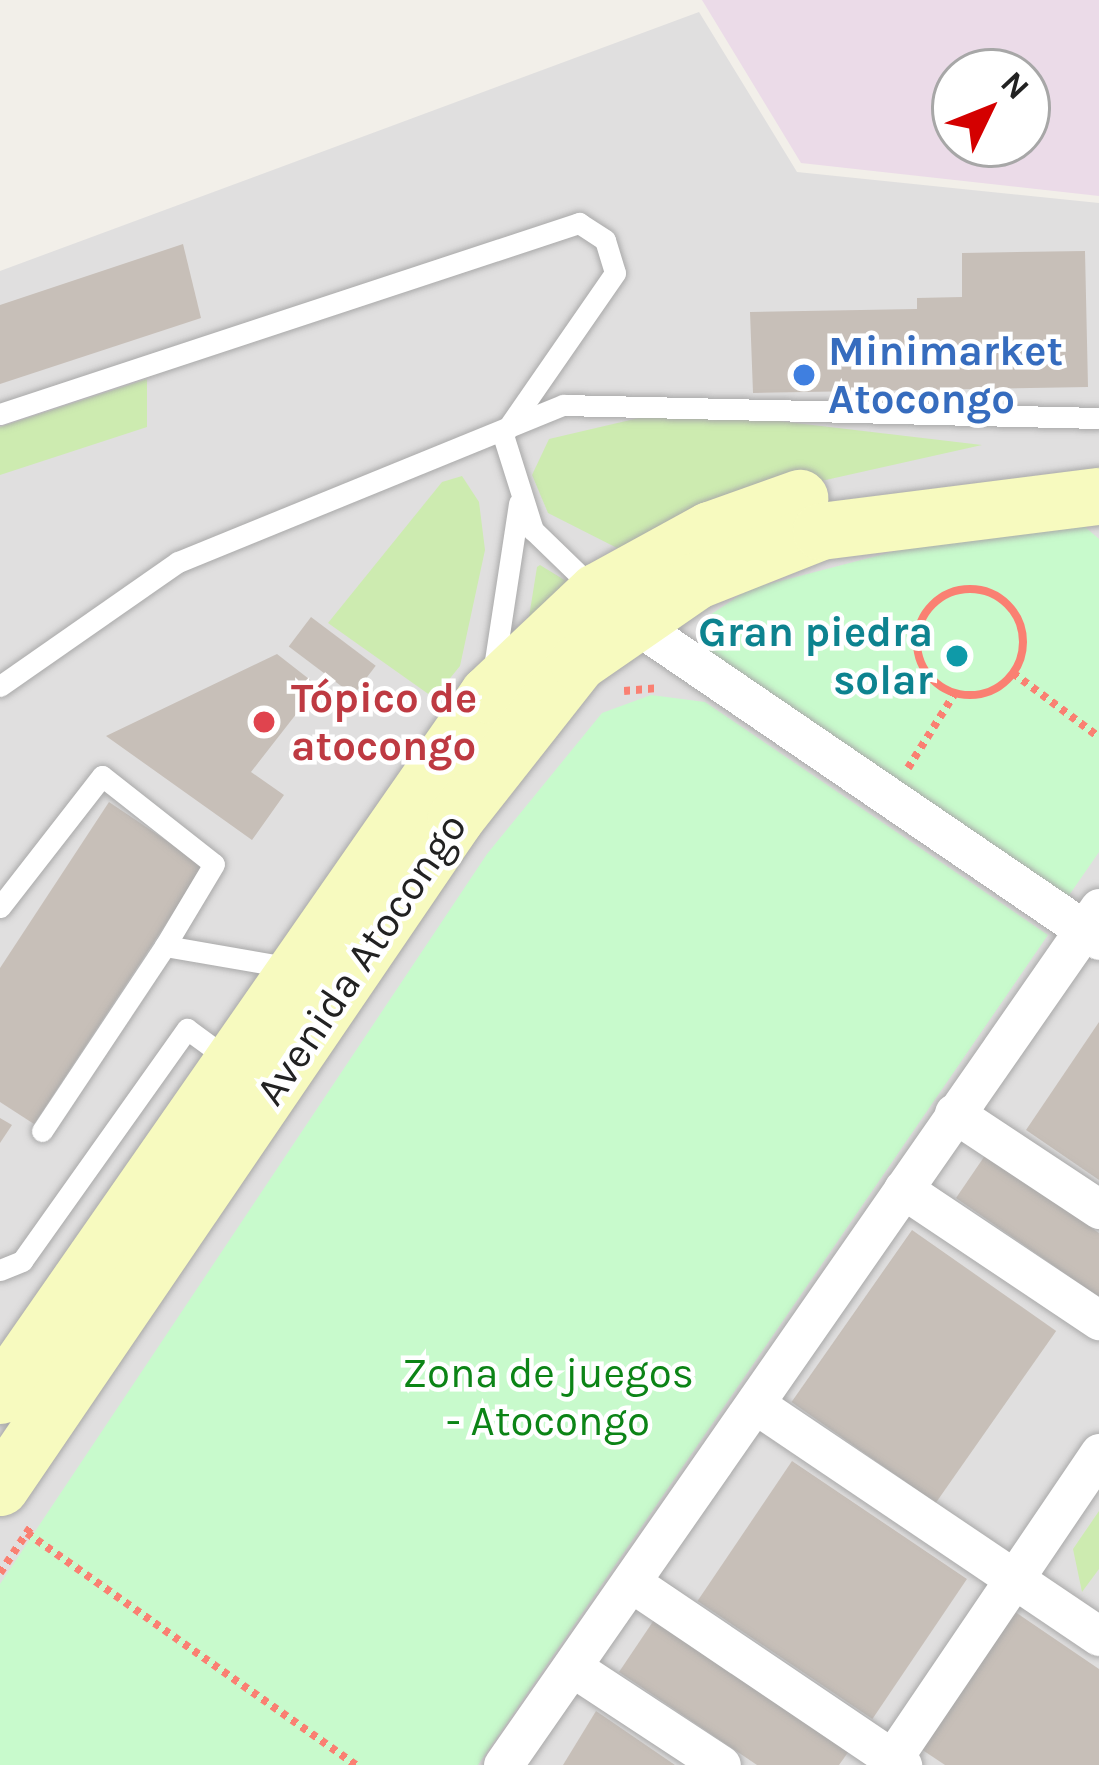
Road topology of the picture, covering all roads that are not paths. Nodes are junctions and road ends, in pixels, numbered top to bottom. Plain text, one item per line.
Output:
1 (0, 414) edge
2 (1099, 418) edge
3 (503, 436) junction
4 (1099, 459) edge
5 (1099, 496) edge
6 (519, 502) junction
7 (612, 606) junction
8 (0, 686) edge
9 (488, 694) junction
10 (0, 907) edge
11 (1094, 926) edge
12 (165, 946) junction
13 (292, 968) junction
14 (250, 1075) junction
15 (954, 1113) junction
16 (42, 1131) dead end
17 (903, 1189) junction
18 (1099, 1209) edge
19 (0, 1270) edge
20 (1099, 1319) edge
21 (0, 1395) edge
22 (755, 1404) junction
23 (1099, 1453) edge
24 (22, 1512) edge
25 (1014, 1579) junction
26 (632, 1583) junction
27 (1099, 1636) edge
28 (572, 1666) junction
29 (514, 1761) edge
30 (894, 1763) edge
31 (721, 1765) edge

1 - 3 lane
2 - 3 lane
3 - 6 lane
3 - 8 lane
4 - 7 main road, Avenida Atocongo
5 - 7 main road, Avenida Atocongo
6 - 7 lane
6 - 9 lane
7 - 9 main road, Avenida Atocongo
7 - 11 street
7 - 14 main road, Avenida Atocongo
9 - 13 main road, Avenida Atocongo
10 - 12 lane
11 - 15 street
12 - 13 lane
12 - 16 lane
13 - 14 main road, Avenida Atocongo
14 - 19 lane
14 - 21 main road, Avenida Atocongo
14 - 24 main road, Avenida Atocongo
15 - 17 street
15 - 18 street
17 - 20 street
17 - 22 street
22 - 25 street
22 - 26 street
23 - 25 street
25 - 27 street
25 - 30 street
26 - 28 street
26 - 30 street
28 - 29 street
28 - 31 street

